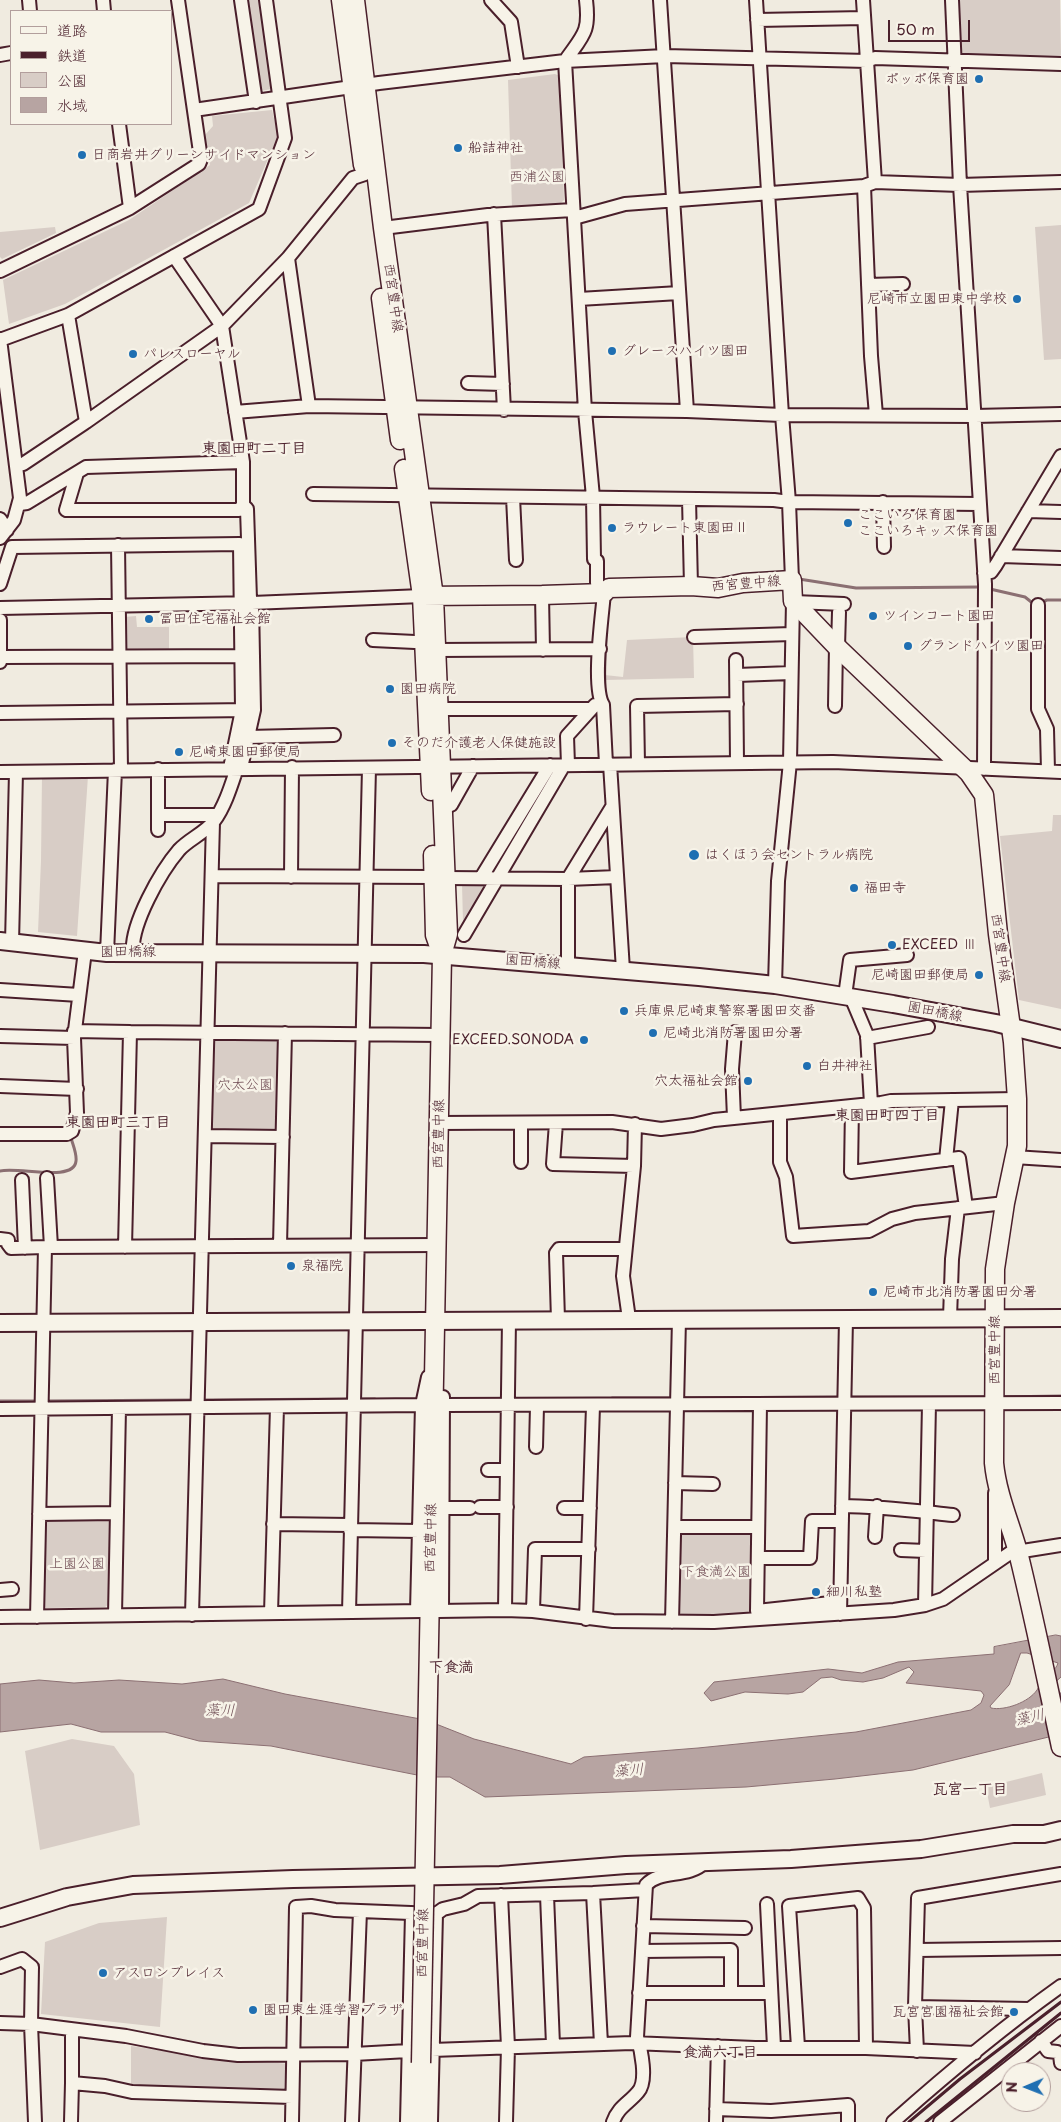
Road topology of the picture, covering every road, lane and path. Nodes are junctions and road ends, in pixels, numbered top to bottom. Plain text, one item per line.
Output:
1 (178, 0) edge
2 (241, 0) edge
3 (266, 0) edge
4 (335, 0) edge
5 (352, 0) edge
6 (491, 0) edge
7 (586, 0) edge
8 (660, 0) edge
9 (756, 0) edge
10 (863, 0) edge
11 (952, 0) edge
12 (864, 18) junction
13 (757, 20) junction
14 (177, 31) edge
15 (346, 40) junction
16 (665, 56) junction
17 (759, 57) junction
18 (565, 60) junction
19 (955, 60) junction
20 (867, 61) junction
21 (1061, 64) edge
22 (518, 67) junction
23 (359, 87) junction
24 (280, 98) junction
25 (256, 102) junction
26 (194, 110) junction
27 (119, 125) edge
28 (365, 174) junction
29 (1061, 182) edge
30 (870, 184) junction
31 (960, 185) junction
32 (768, 194) junction
33 (674, 201) junction
34 (130, 208) junction
35 (494, 214) junction
36 (574, 214) junction
37 (384, 228) junction
38 (174, 256) junction
39 (288, 258) junction
40 (0, 271) edge
41 (902, 284) dead end
42 (868, 285) junction
43 (679, 293) junction
44 (579, 299) junction
45 (68, 315) junction
46 (222, 326) junction
47 (0, 339) edge
48 (468, 383) dead end
49 (503, 384) junction
50 (309, 406) junction
51 (402, 407) junction
52 (504, 410) junction
53 (586, 411) junction
54 (687, 411) junction
55 (235, 412) junction
56 (782, 414) junction
57 (1061, 414) edge
58 (876, 415) junction
59 (974, 416) junction
60 (86, 422) junction
61 (1061, 456) edge
62 (243, 462) junction
63 (17, 465) junction
64 (77, 473) junction
65 (313, 494) dead end
66 (414, 495) junction
67 (513, 497) junction
68 (593, 497) junction
69 (689, 499) junction
70 (789, 502) junction
71 (883, 502) junction
72 (20, 504) junction
73 (979, 504) junction
74 (243, 505) junction
75 (1028, 511) junction
76 (1061, 512) edge
77 (2, 529) edge
78 (244, 544) junction
79 (118, 545) junction
80 (884, 547) dead end
81 (1002, 556) junction
82 (1061, 558) edge
83 (516, 560) dead end
84 (984, 574) junction
85 (792, 580) junction
86 (0, 584) edge
87 (691, 586) junction
88 (604, 593) junction
89 (542, 595) junction
90 (428, 596) junction
91 (794, 601) junction
92 (246, 603) junction
93 (119, 605) junction
94 (1038, 605) dead end
95 (0, 608) edge
96 (0, 620) edge
97 (792, 634) junction
98 (694, 637) dead end
99 (373, 640) dead end
100 (415, 642) dead end
101 (837, 646) junction
102 (436, 650) junction
103 (543, 650) junction
104 (600, 650) junction
105 (248, 656) junction
106 (120, 657) junction
107 (0, 659) edge
108 (736, 660) dead end
109 (792, 673) junction
110 (737, 675) junction
111 (600, 699) junction
112 (737, 704) junction
113 (835, 706) dead end
114 (439, 709) junction
115 (591, 709) junction
116 (248, 710) junction
117 (121, 712) junction
118 (0, 713) edge
119 (334, 735) dead end
120 (248, 736) junction
121 (736, 762) junction
122 (790, 762) junction
123 (608, 764) junction
124 (638, 764) junction
125 (550, 765) junction
126 (566, 765) junction
127 (436, 766) junction
128 (473, 766) junction
129 (236, 768) junction
130 (292, 768) junction
131 (370, 768) junction
132 (118, 769) junction
133 (158, 769) junction
134 (964, 769) junction
135 (984, 769) junction
136 (0, 772) edge
137 (16, 772) junction
138 (1054, 772) edge
139 (443, 806) junction
140 (612, 807) junction
141 (158, 815) junction
142 (215, 819) junction
143 (522, 823) junction
144 (158, 830) dead end
145 (212, 876) junction
146 (290, 877) junction
147 (367, 877) junction
148 (617, 877) junction
149 (440, 878) junction
150 (481, 878) junction
151 (497, 878) junction
152 (568, 879) junction
153 (464, 935) dead end
154 (6, 942) edge
155 (85, 951) junction
156 (107, 952) junction
157 (209, 952) junction
158 (133, 953) junction
159 (365, 953) junction
160 (908, 954) dead end
161 (442, 955) junction
162 (568, 965) junction
163 (622, 970) junction
164 (775, 985) junction
165 (0, 990) edge
166 (79, 995) junction
167 (848, 997) junction
168 (928, 1027) dead end
169 (1011, 1027) junction
170 (130, 1032) junction
171 (735, 1032) dead end
172 (208, 1033) junction
173 (285, 1033) junction
174 (363, 1033) junction
175 (74, 1034) junction
176 (441, 1035) junction
177 (0, 1036) edge
178 (867, 1038) junction
179 (1061, 1039) edge
180 (0, 1086) edge
181 (77, 1089) junction
182 (1017, 1099) junction
183 (952, 1100) junction
184 (871, 1104) junction
185 (852, 1106) junction
186 (780, 1114) junction
187 (734, 1118) junction
188 (439, 1123) junction
189 (521, 1123) junction
190 (556, 1123) junction
191 (635, 1124) junction
192 (0, 1134) edge
193 (205, 1136) junction
194 (283, 1137) junction
195 (1014, 1157) junction
196 (946, 1160) junction
197 (1061, 1160) edge
198 (521, 1162) dead end
199 (634, 1166) junction
200 (47, 1178) dead end
201 (22, 1180) dead end
202 (1004, 1203) junction
203 (962, 1208) junction
204 (0, 1239) edge
205 (280, 1245) junction
206 (437, 1245) junction
207 (358, 1246) junction
208 (48, 1247) junction
209 (125, 1247) junction
210 (202, 1247) junction
211 (25, 1248) junction
212 (625, 1249) junction
213 (995, 1317) junction
214 (950, 1318) junction
215 (1061, 1318) edge
216 (680, 1319) junction
217 (846, 1319) junction
218 (435, 1320) junction
219 (509, 1320) junction
220 (558, 1320) junction
221 (629, 1320) junction
222 (357, 1321) junction
223 (0, 1322) edge
224 (44, 1322) junction
225 (200, 1322) junction
226 (435, 1342) junction
227 (995, 1399) junction
228 (844, 1400) junction
229 (355, 1401) junction
230 (508, 1401) junction
231 (678, 1401) junction
232 (198, 1402) junction
233 (42, 1403) junction
234 (1061, 1403) edge
235 (929, 1404) junction
236 (422, 1405) junction
237 (760, 1405) junction
238 (444, 1406) junction
239 (537, 1406) junction
240 (593, 1406) junction
241 (276, 1407) junction
242 (119, 1408) junction
243 (0, 1409) edge
244 (536, 1448) dead end
245 (994, 1463) junction
246 (488, 1470) dead end
247 (507, 1470) junction
248 (675, 1483) junction
249 (714, 1484) dead end
250 (842, 1506) junction
251 (877, 1506) junction
252 (443, 1508) junction
253 (507, 1508) junction
254 (564, 1508) dead end
255 (590, 1508) junction
256 (927, 1511) junction
257 (117, 1513) junction
258 (39, 1514) junction
259 (953, 1515) dead end
260 (842, 1521) junction
261 (273, 1524) junction
262 (675, 1527) junction
263 (758, 1527) junction
264 (350, 1528) junction
265 (426, 1533) junction
266 (875, 1537) dead end
267 (1061, 1546) edge
268 (590, 1549) junction
269 (901, 1550) dead end
270 (1017, 1550) junction
271 (926, 1551) junction
272 (758, 1558) junction
273 (996, 1563) junction
274 (925, 1605) junction
275 (840, 1608) junction
276 (430, 1609) junction
277 (505, 1610) junction
278 (349, 1612) junction
279 (534, 1612) junction
280 (271, 1613) junction
281 (192, 1615) junction
282 (115, 1616) junction
283 (0, 1617) edge
284 (37, 1617) junction
285 (586, 1619) junction
286 (672, 1622) junction
287 (1061, 1747) edge
288 (1061, 1830) edge
289 (705, 1862) junction
290 (425, 1871) junction
291 (1061, 1874) edge
292 (645, 1890) junction
293 (593, 1893) junction
294 (547, 1895) junction
295 (501, 1896) junction
296 (767, 1904) dead end
297 (360, 1911) junction
298 (424, 1912) junction
299 (0, 1918) edge
300 (643, 1926) junction
301 (745, 1928) dead end
302 (1061, 1948) edge
303 (918, 1950) junction
304 (642, 1951) junction
305 (0, 1967) edge
306 (1061, 1986) edge
307 (639, 1992) junction
308 (731, 1993) junction
309 (771, 1993) junction
310 (915, 2007) junction
311 (1029, 2009) junction
312 (0, 2023) edge
313 (31, 2024) junction
314 (1061, 2026) edge
315 (72, 2030) junction
316 (1041, 2041) junction
317 (639, 2043) junction
318 (601, 2044) junction
319 (553, 2045) junction
320 (718, 2046) junction
321 (508, 2047) junction
322 (774, 2047) junction
323 (798, 2047) junction
324 (866, 2048) junction
325 (432, 2050) junction
326 (918, 2051) junction
327 (974, 2053) junction
328 (293, 2054) junction
329 (354, 2054) junction
330 (1060, 2054) edge
331 (415, 2057) junction
332 (72, 2083) junction
333 (292, 2097) junction
334 (793, 2109) junction
335 (716, 2116) edge
336 (35, 2122) edge
337 (71, 2122) edge
338 (292, 2122) edge
339 (352, 2122) edge
340 (407, 2122) edge
341 (419, 2122) edge
342 (431, 2122) edge
343 (506, 2122) edge
344 (613, 2122) edge
345 (794, 2122) edge
346 (848, 2122) edge
347 (893, 2122) edge
348 (940, 2122) edge

1 - 14 street
2 - 25 street
3 - 24 street
4 - 15 main road
5 - 15 main road, 西宮豊中線
5 - 23 main road, 西宮豊中線
6 - 22 street
7 - 18 street
8 - 16 street
9 - 13 street
10 - 12 street
11 - 19 street
12 - 13 street
12 - 20 street
13 - 17 street
14 - 26 street
15 - 23 main road, 西宮豊中線
16 - 17 street
16 - 18 street
16 - 33 street
17 - 20 street
17 - 32 street
18 - 22 street
18 - 36 street
19 - 20 street
19 - 21 street
19 - 31 street
20 - 30 street
22 - 23 street
23 - 24 street
23 - 28 main road, 西宮豊中線
23 - 37 main road, 西宮豊中線
24 - 25 street
24 - 38 street
25 - 26 street
26 - 34 street
27 - 34 street
28 - 39 street
28 - 51 main road, 西宮豊中線
29 - 31 street
30 - 31 street
30 - 32 street
30 - 42 street
31 - 59 street
32 - 33 street
32 - 56 street
33 - 36 street
33 - 43 street
34 - 40 street
35 - 36 street
35 - 37 street
35 - 49 street
36 - 44 street
37 - 51 main road, 西宮豊中線
38 - 45 street
38 - 46 street
39 - 46 street
39 - 50 street
41 - 42 street
42 - 58 street
43 - 44 street
43 - 54 street
44 - 53 street
45 - 47 street
45 - 60 street
46 - 55 street
46 - 60 street
47 - 63 street
48 - 49 street
49 - 52 street
50 - 51 street
50 - 55 street
51 - 52 street
51 - 66 main road, 西宮豊中線
52 - 53 street
53 - 54 street
53 - 68 street
54 - 56 street
55 - 62 street
56 - 58 street
56 - 70 street
57 - 59 street
58 - 59 street
59 - 73 street
60 - 63 street
61 - 75 street
62 - 64 street
62 - 74 street
63 - 72 street
64 - 72 street
64 - 74 street
65 - 66 street
66 - 67 street
66 - 90 main road, 西宮豊中線
67 - 68 street
67 - 83 street
68 - 69 street
68 - 88 street
69 - 70 street
69 - 87 street
70 - 71 street
70 - 85 street
71 - 73 street
71 - 80 street
72 - 77 street
73 - 84 street
74 - 78 street
75 - 76 street
75 - 81 street
78 - 79 street
78 - 92 street
79 - 86 street
79 - 93 street
81 - 82 street
81 - 84 street
84 - 135 street
85 - 87 main road, 西宮豊中線
85 - 91 main road, 西宮豊中線
87 - 88 main road, 西宮豊中線
88 - 89 main road, 西宮豊中線
88 - 104 street
89 - 90 main road, 西宮豊中線
89 - 103 street
90 - 92 street
90 - 102 main road, 西宮豊中線
90 - 127 main road, 西宮豊中線
91 - 97 street
91 - 101 main road, 西宮豊中線
91 - 101 street
92 - 93 street
92 - 105 street
93 - 95 street
93 - 106 street
94 - 138 street
96 - 107 street
97 - 98 street
97 - 109 street
99 - 100 street
101 - 113 street
101 - 134 main road, 西宮豊中線
102 - 103 street
102 - 114 main road, 西宮豊中線
103 - 104 street
104 - 111 street
105 - 106 street
105 - 116 street
106 - 107 street
106 - 117 street
108 - 110 street
109 - 110 street
109 - 122 street
110 - 112 street
111 - 115 street
111 - 123 street
112 - 121 street
112 - 124 street
114 - 115 street
114 - 127 main road, 西宮豊中線
115 - 126 street
116 - 117 street
116 - 120 street
116 - 129 street
117 - 118 street
117 - 132 street
119 - 120 street
120 - 129 street
121 - 122 street
121 - 124 street
122 - 134 street
122 - 164 street
123 - 124 street
123 - 126 street
123 - 140 street
125 - 126 street
125 - 128 street
125 - 143 street
126 - 143 street
127 - 128 street
127 - 131 street
127 - 139 main road, 西宮豊中線
127 - 149 main road, 西宮豊中線
128 - 139 street
129 - 130 street
129 - 133 street
129 - 142 street
130 - 131 street
130 - 146 street
131 - 147 street
132 - 133 street
132 - 137 street
132 - 156 street
133 - 141 street
134 - 135 street
134 - 169 main road, 西宮豊中線
135 - 138 street
136 - 137 street
137 - 154 street
139 - 149 main road, 西宮豊中線
140 - 148 street
140 - 152 street
141 - 142 street
141 - 144 street
142 - 145 street
142 - 158 street
143 - 150 street
143 - 151 street
145 - 146 street
145 - 157 street
146 - 147 street
147 - 149 street
147 - 159 street
148 - 152 street
148 - 163 street
149 - 150 street
149 - 161 main road, 西宮豊中線
150 - 151 street
151 - 152 street
151 - 153 street
152 - 162 street
154 - 155 street, 園田橋線
155 - 156 street, 園田橋線
155 - 166 street
156 - 158 street, 園田橋線
157 - 158 street, 園田橋線
157 - 159 street, 園田橋線
157 - 172 street
159 - 161 street, 園田橋線
159 - 174 street
160 - 167 street
161 - 162 street, 園田橋線
161 - 176 main road, 西宮豊中線
162 - 163 street, 園田橋線
163 - 164 street, 園田橋線
164 - 167 street, 園田橋線
165 - 166 street
166 - 175 street
167 - 169 street, 園田橋線
167 - 178 street
168 - 178 street
169 - 179 street, 園田橋線
169 - 182 main road, 西宮豊中線
170 - 172 street
170 - 175 street
170 - 209 street
171 - 187 street
172 - 173 street
172 - 193 street
173 - 174 street
173 - 194 street
174 - 176 street
174 - 207 street
175 - 177 street
175 - 181 street
176 - 188 main road, 西宮豊中線
178 - 184 street
180 - 181 street
181 - 192 street
182 - 183 street
182 - 195 main road, 西宮豊中線
183 - 184 street
183 - 196 street
184 - 185 street
185 - 186 street
185 - 196 street
186 - 187 street
186 - 203 street
187 - 191 street
188 - 189 street
188 - 206 main road, 西宮豊中線
189 - 190 street
189 - 198 street
190 - 191 street
190 - 199 street
191 - 199 street
193 - 194 street
193 - 210 street
194 - 205 street
195 - 197 street
195 - 202 main road, 西宮豊中線
196 - 203 street
199 - 212 street
200 - 208 street
201 - 211 street
202 - 203 street
202 - 213 main road, 西宮豊中線
203 - 214 street
204 - 211 street
205 - 207 street
205 - 210 street
206 - 207 street
206 - 218 main road, 西宮豊中線
207 - 222 street
208 - 209 street
208 - 211 street
208 - 224 street
209 - 210 street
210 - 225 street
212 - 220 street
212 - 221 street
213 - 214 street
213 - 215 street
213 - 227 main road, 西宮豊中線
214 - 217 street
216 - 217 street
216 - 221 street
216 - 231 street
217 - 228 street
218 - 219 street
218 - 222 street
218 - 226 main road, 西宮豊中線
219 - 220 street
219 - 230 street
220 - 221 street
222 - 225 street
222 - 229 street
223 - 224 street
224 - 225 street
224 - 233 street
225 - 232 street
226 - 236 street
226 - 238 street
226 - 265 main road, 西宮豊中線
227 - 234 street
227 - 235 street
227 - 245 main road, 西宮豊中線
228 - 235 street
228 - 237 street
228 - 250 street
229 - 236 street
229 - 241 street
229 - 264 street
230 - 238 street
230 - 239 street
230 - 247 street
231 - 237 street
231 - 240 street
231 - 248 street
232 - 241 street
232 - 242 street
232 - 281 street
233 - 242 street
233 - 243 street
233 - 258 street
235 - 256 street
236 - 265 street
237 - 263 street
238 - 252 street
239 - 240 street
239 - 244 street
240 - 255 street
241 - 261 street
242 - 257 street
245 - 270 main road, 西宮豊中線
245 - 273 street
246 - 247 street
247 - 253 street
248 - 249 street
248 - 262 street
250 - 251 street
250 - 260 street
251 - 256 street
251 - 266 street
252 - 253 street
252 - 276 street
253 - 277 street
254 - 255 street
255 - 268 street
256 - 259 street
256 - 271 street
257 - 258 street
257 - 282 street
258 - 284 street
260 - 272 street
260 - 275 street
261 - 264 street
261 - 280 street
262 - 263 street
262 - 286 street
263 - 272 street
264 - 265 street
264 - 278 street
265 - 276 main road, 西宮豊中線
267 - 270 street
268 - 279 street
268 - 285 street
269 - 271 street
270 - 273 street
270 - 287 main road, 西宮豊中線
271 - 274 street
272 - 275 street
273 - 274 street
274 - 275 street
275 - 286 street
276 - 277 street
276 - 278 street
276 - 290 main road, 西宮豊中線
277 - 279 street
278 - 280 street
279 - 285 street
280 - 281 street
281 - 282 street
282 - 284 street
283 - 284 street
285 - 286 street
288 - 289 street
289 - 290 street
289 - 292 street
290 - 298 main road, 西宮豊中線
290 - 299 street
291 - 303 street
292 - 293 street
292 - 300 street
293 - 294 street
293 - 318 street
294 - 295 street
294 - 319 street
295 - 298 street
295 - 321 street
296 - 309 street
297 - 298 street
297 - 328 street
297 - 329 street
298 - 325 street
298 - 331 main road, 西宮豊中線, bridge
300 - 301 street
300 - 304 street
302 - 303 street
303 - 310 street
304 - 307 street
304 - 308 street
305 - 313 street
306 - 311 street
307 - 308 street
307 - 317 street
308 - 309 street
309 - 322 street
310 - 311 street
310 - 326 street
311 - 327 street
312 - 313 street
313 - 315 street
313 - 336 street
314 - 316 street
315 - 328 street
315 - 332 street
316 - 330 street
316 - 348 street
317 - 318 street
317 - 320 street
317 - 344 street
318 - 319 street
319 - 321 street
320 - 322 street
320 - 335 street
321 - 325 street
321 - 343 street
322 - 323 street
323 - 324 street
323 - 324 street
324 - 326 street
325 - 342 street
326 - 327 street
327 - 347 street
328 - 329 street
328 - 333 street
329 - 331 street
329 - 339 street
331 - 340 street
331 - 341 main road, 西宮豊中線
332 - 333 street
332 - 337 street
333 - 338 street
334 - 335 street
334 - 345 street
334 - 346 street

